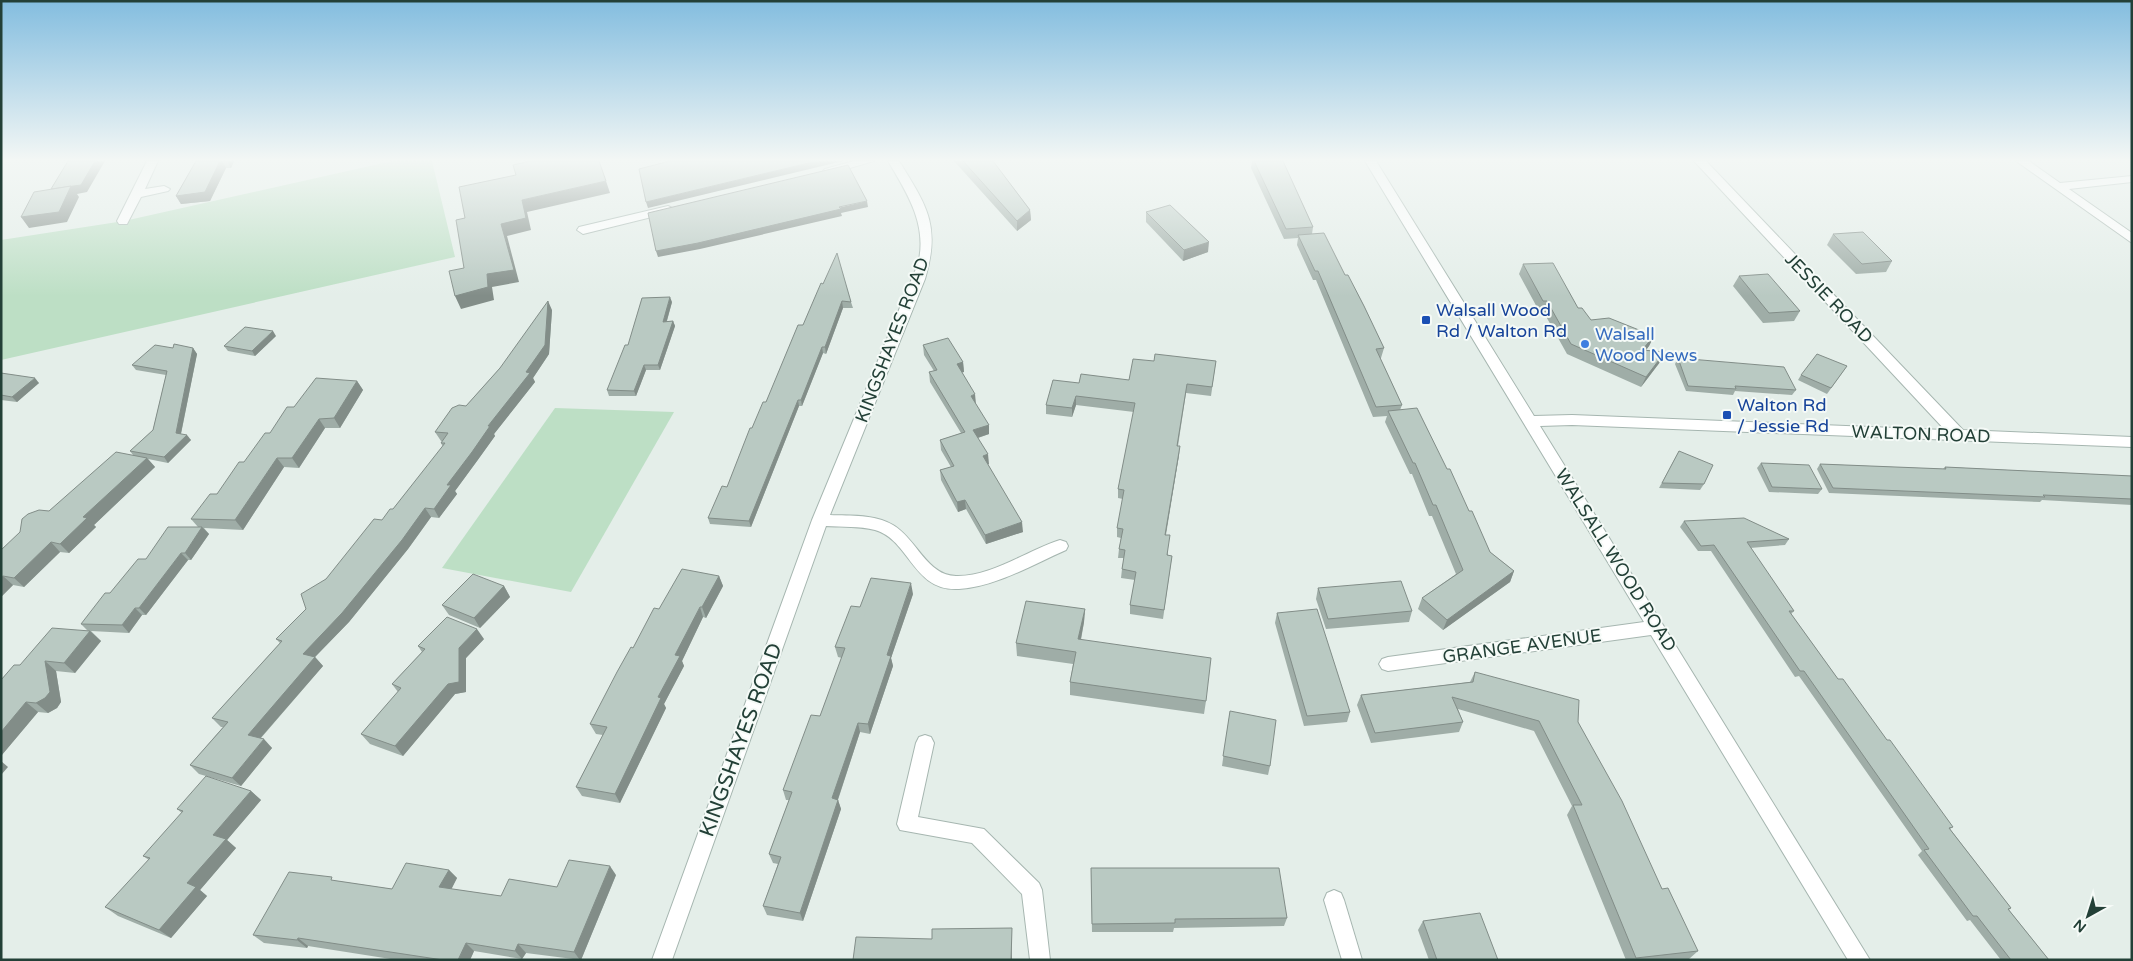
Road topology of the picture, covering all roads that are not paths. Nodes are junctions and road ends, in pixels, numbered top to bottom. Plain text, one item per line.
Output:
1 (131, 206) edge
2 (919, 206) edge
3 (1397, 206) edge
4 (1740, 206) edge
5 (2085, 206) edge
6 (679, 208) edge
7 (123, 221) dead end
8 (583, 230) dead end
9 (2132, 239) edge
10 (1530, 421) junction
11 (1960, 436) junction
12 (2132, 442) edge
13 (820, 520) junction
14 (1060, 546) dead end
15 (1657, 627) junction
16 (1388, 664) dead end
17 (925, 743) dead end
18 (1334, 900) dead end
19 (662, 960) edge
20 (1040, 960) edge
21 (1352, 960) edge
22 (1860, 960) edge

1 - 7 street
2 - 13 street, KINGSHAYES ROAD
3 - 10 street, WALSALL WOOD ROAD
4 - 11 street, JESSIE ROAD
5 - 9 street
6 - 8 street
10 - 11 street, WALTON ROAD
10 - 15 street, WALSALL WOOD ROAD
11 - 12 street, WALTON ROAD
13 - 14 street
13 - 19 street, KINGSHAYES ROAD
15 - 16 street, GRANGE AVENUE
15 - 22 street, WALSALL WOOD ROAD
17 - 20 street
18 - 21 street

